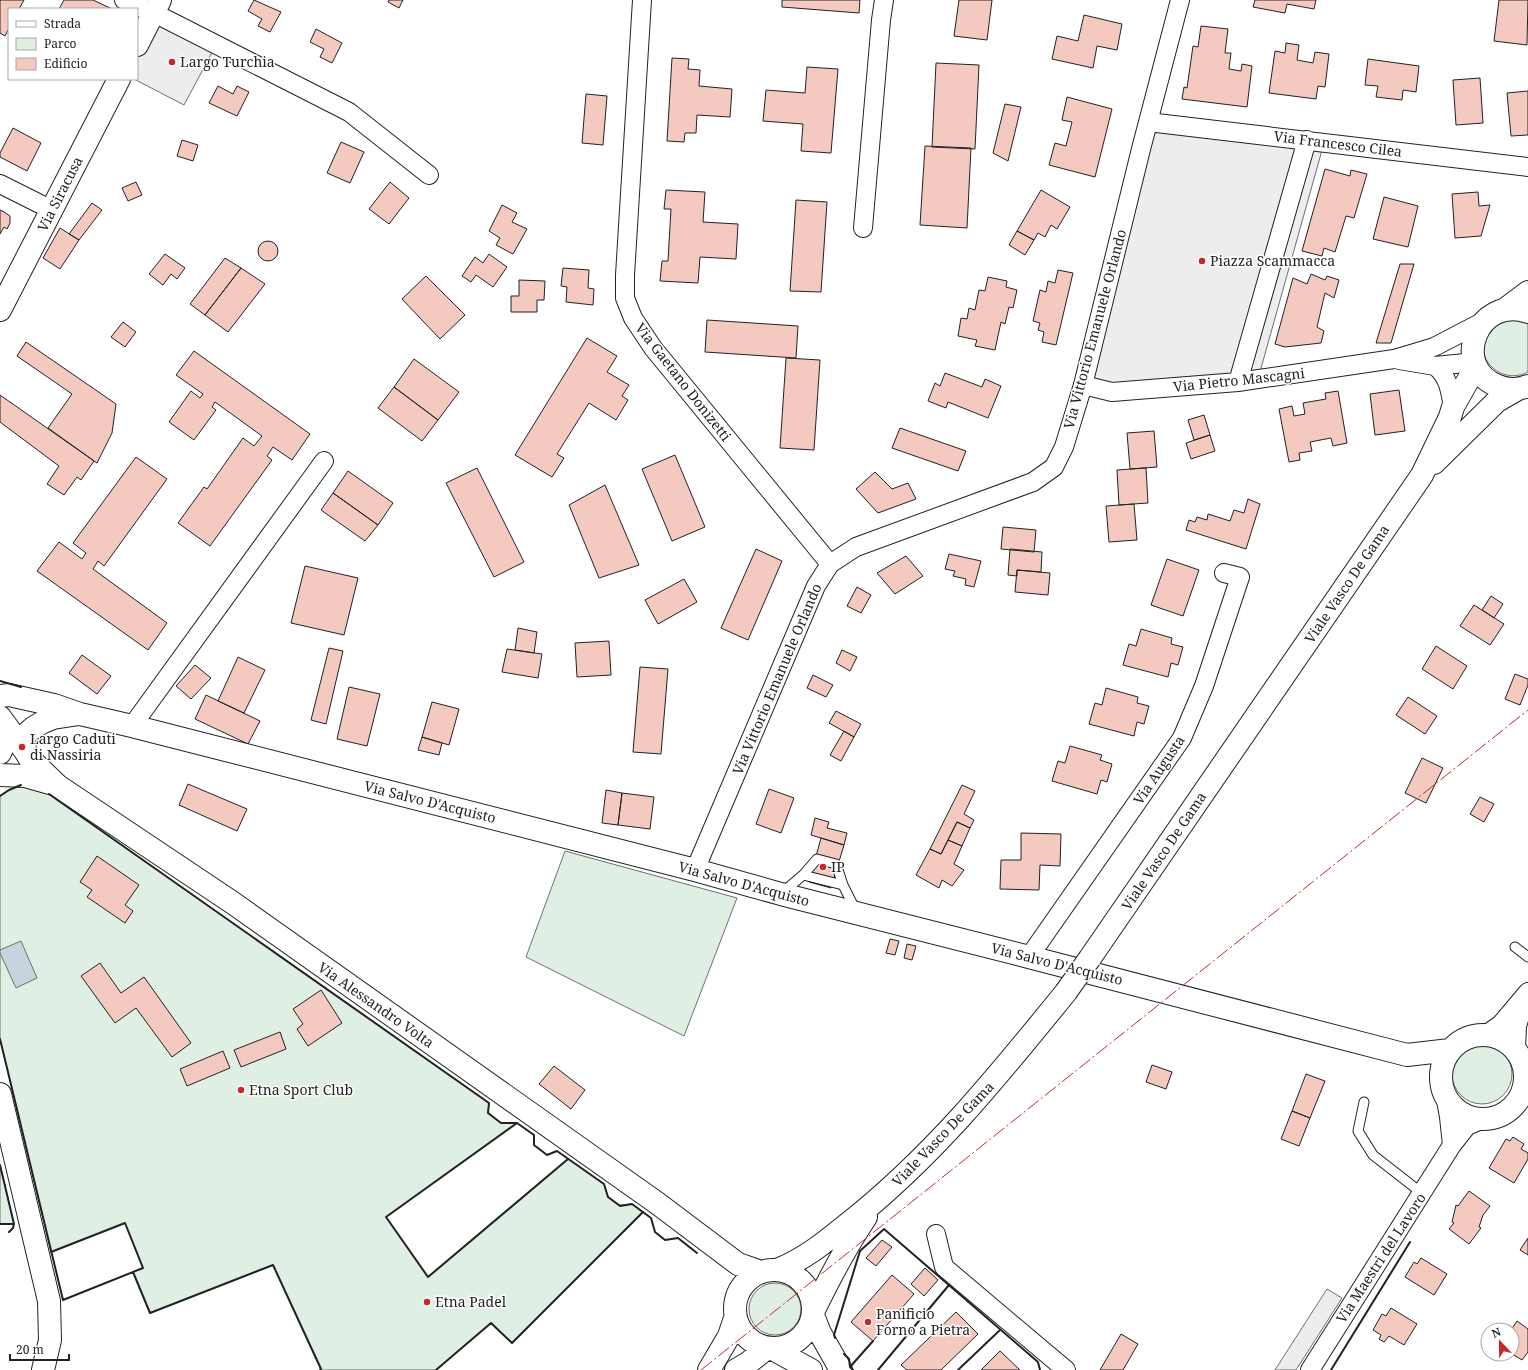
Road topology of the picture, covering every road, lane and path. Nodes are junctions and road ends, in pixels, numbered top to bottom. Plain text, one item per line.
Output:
1 (124, 0) edge
2 (642, 0) edge
3 (884, 0) edge
4 (1180, 0) edge
5 (157, 6) edge
6 (138, 43) edge
7 (118, 80) edge
8 (1148, 122) junction
9 (1307, 140) junction
10 (1528, 167) edge
11 (429, 175) dead end
12 (0, 184) edge
13 (52, 210) junction
14 (863, 228) dead end
15 (1528, 292) edge
16 (0, 310) edge
17 (1504, 310) junction
18 (1528, 312) edge
19 (1484, 321) junction
20 (1394, 359) junction
21 (1476, 364) junction
22 (1435, 366) junction
23 (1238, 382) junction
24 (1083, 385) junction
25 (1523, 387) edge
26 (1453, 407) junction
27 (324, 461) dead end
28 (1422, 475) junction
29 (830, 564) junction
30 (1224, 573) dead end
31 (0, 696) edge
32 (80, 714) junction
33 (0, 717) edge
34 (132, 726) junction
35 (15, 744) edge
36 (0, 775) edge
37 (58, 786) junction
38 (695, 870) junction
39 (803, 875) junction
40 (843, 885) junction
41 (781, 894) junction
42 (857, 914) junction
43 (1515, 947) dead end
44 (1029, 957) junction
45 (1528, 957) edge
46 (1528, 992) edge
47 (1487, 1034) junction
48 (1450, 1050) junction
49 (1516, 1050) junction
50 (1407, 1055) junction
51 (1527, 1072) edge
52 (1443, 1089) junction
53 (0, 1094) edge
54 (1364, 1102) dead end
55 (1521, 1104) edge
56 (1483, 1119) junction
57 (1452, 1146) junction
58 (1423, 1194) junction
59 (876, 1202) junction
60 (690, 1228) junction
61 (936, 1234) dead end
62 (769, 1271) junction
63 (735, 1309) junction
64 (813, 1314) junction
65 (769, 1348) junction
66 (43, 1370) edge
67 (709, 1370) edge
68 (736, 1370) edge
69 (811, 1370) edge
70 (841, 1370) edge
71 (1065, 1370) edge
72 (1310, 1370) edge

1 - 5 street
2 - 29 street, Via Gaetano Donizetti
3 - 14 street
4 - 8 street, Via Vittorio Emanuele Orlando
5 - 6 street
5 - 11 street
7 - 13 street, Via Siracusa
8 - 9 street, Via Francesco Cilea
8 - 24 street, Via Vittorio Emanuele Orlando
9 - 10 street, Via Francesco Cilea
9 - 23 street
12 - 13 street
13 - 16 street, Via Siracusa
15 - 17 street
17 - 18 street
17 - 19 street
19 - 20 street
19 - 21 street
20 - 22 street
20 - 23 street, Via Pietro Mascagni
21 - 22 street
21 - 25 street
21 - 26 street
22 - 26 street
23 - 24 street, Via Pietro Mascagni
24 - 29 street, Via Vittorio Emanuele Orlando
25 - 28 street
26 - 28 street
27 - 34 street
28 - 59 street, Viale Vasco De Gama, bridge
29 - 38 street, Via Vittorio Emanuele Orlando
30 - 44 street, Via Augusta
31 - 32 street, Via Salvo D'Acquisto
32 - 34 street, Via Salvo D'Acquisto
32 - 35 street
33 - 35 street
34 - 38 street, Via Salvo D'Acquisto
35 - 37 street
36 - 37 street
37 - 60 street, Via Alessandro Volta
38 - 41 street, Via Salvo D'Acquisto
39 - 40 lane
39 - 40 lane
39 - 41 lane
40 - 42 lane
41 - 42 street, Via Salvo D'Acquisto
42 - 44 street, Via Salvo D'Acquisto
43 - 45 lane
44 - 50 street, Via Salvo D'Acquisto
46 - 47 street
46 - 49 street
47 - 48 street
47 - 49 street
48 - 50 street
48 - 52 street
49 - 51 street
50 - 52 street
51 - 55 street
52 - 56 street
52 - 57 street
53 - 66 street
54 - 58 lane
55 - 56 street
56 - 57 street, Via Maestri del Lavoro
57 - 58 street, Via Maestri del Lavoro
58 - 72 street, Via Maestri del Lavoro
59 - 62 street
59 - 64 street
60 - 62 street
60 - 63 street
61 - 71 street
62 - 63 street
62 - 64 street
63 - 65 street
63 - 67 street
64 - 65 street
64 - 70 street
65 - 68 street
65 - 69 street

